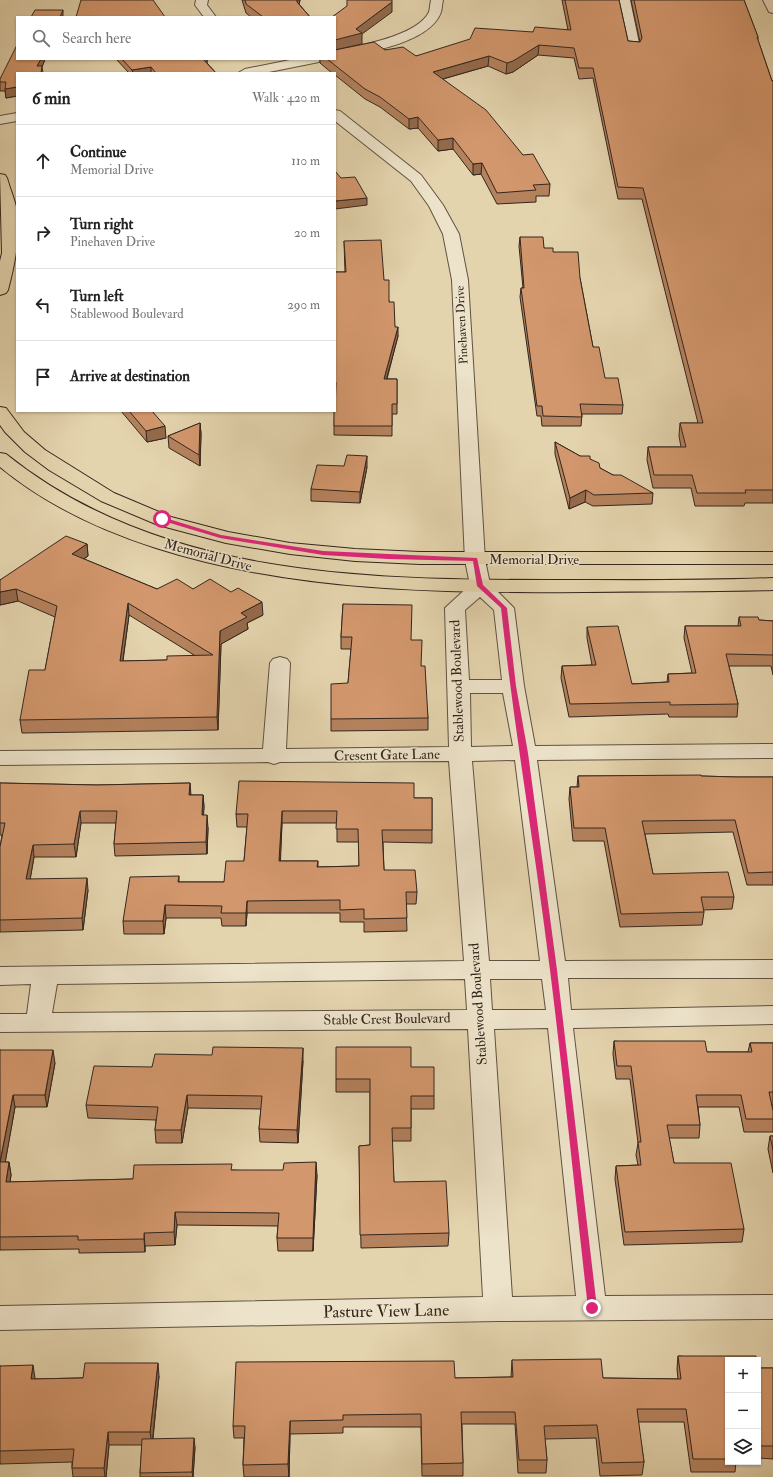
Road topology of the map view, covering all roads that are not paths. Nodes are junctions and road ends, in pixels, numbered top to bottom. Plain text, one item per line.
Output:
1 (202, 0) edge
2 (437, 0) edge
3 (624, 0) edge
4 (769, 0) edge
5 (773, 9) edge
6 (209, 16) edge
7 (634, 48) edge
8 (336, 55) edge
9 (256, 60) edge
10 (310, 60) edge
11 (270, 71) edge
12 (258, 72) edge
13 (336, 115) edge
14 (16, 117) edge
15 (0, 120) edge
16 (0, 178) edge
17 (4, 211) edge
18 (0, 290) edge
19 (0, 412) edge
20 (0, 458) edge
21 (773, 558) edge
22 (475, 560) junction
23 (773, 584) edge
24 (480, 586) junction
25 (280, 663) dead end
26 (513, 686) junction
27 (459, 687) junction
28 (773, 751) edge
29 (524, 753) junction
30 (460, 754) junction
31 (274, 757) junction
32 (0, 758) edge
33 (773, 969) edge
34 (477, 970) junction
35 (554, 970) junction
36 (0, 976) edge
37 (45, 977) junction
38 (773, 1015) edge
39 (479, 1019) junction
40 (559, 1019) junction
41 (0, 1023) edge
42 (38, 1023) junction
43 (773, 1307) edge
44 (592, 1308) junction
45 (498, 1309) junction
46 (0, 1318) edge

1 - 6 street
2 - 8 street
3 - 7 street
4 - 5 street
9 - 11 street
10 - 11 street
11 - 12 street
13 - 22 street, Pinehaven Drive
14 - 15 street
16 - 17 main road
17 - 18 main road
19 - 22 main road, Memorial Drive
20 - 24 main road, Memorial Drive
21 - 22 main road, Memorial Drive
22 - 24 street, Pinehaven Drive
23 - 24 main road, Memorial Drive
24 - 26 street
24 - 27 street, Stablewood Boulevard
25 - 31 street
26 - 27 street
26 - 29 street
27 - 30 street, Stablewood Boulevard
28 - 29 street, Cresent Gate Lane
29 - 30 street, Cresent Gate Lane
29 - 35 street
30 - 31 street, Cresent Gate Lane
30 - 34 street, Stablewood Boulevard
31 - 32 street, Cresent Gate Lane
33 - 35 street
34 - 35 street
34 - 37 street
34 - 39 street, Stablewood Boulevard
35 - 40 street
36 - 37 street
37 - 42 street
38 - 40 street, Stable Crest Boulevard
39 - 40 street, Stable Crest Boulevard
39 - 42 street, Stable Crest Boulevard
39 - 45 street, Stablewood Boulevard
40 - 44 street
41 - 42 street, Stable Crest Boulevard
43 - 44 street, Pasture View Lane
44 - 45 street, Pasture View Lane
45 - 46 street, Pasture View Lane

